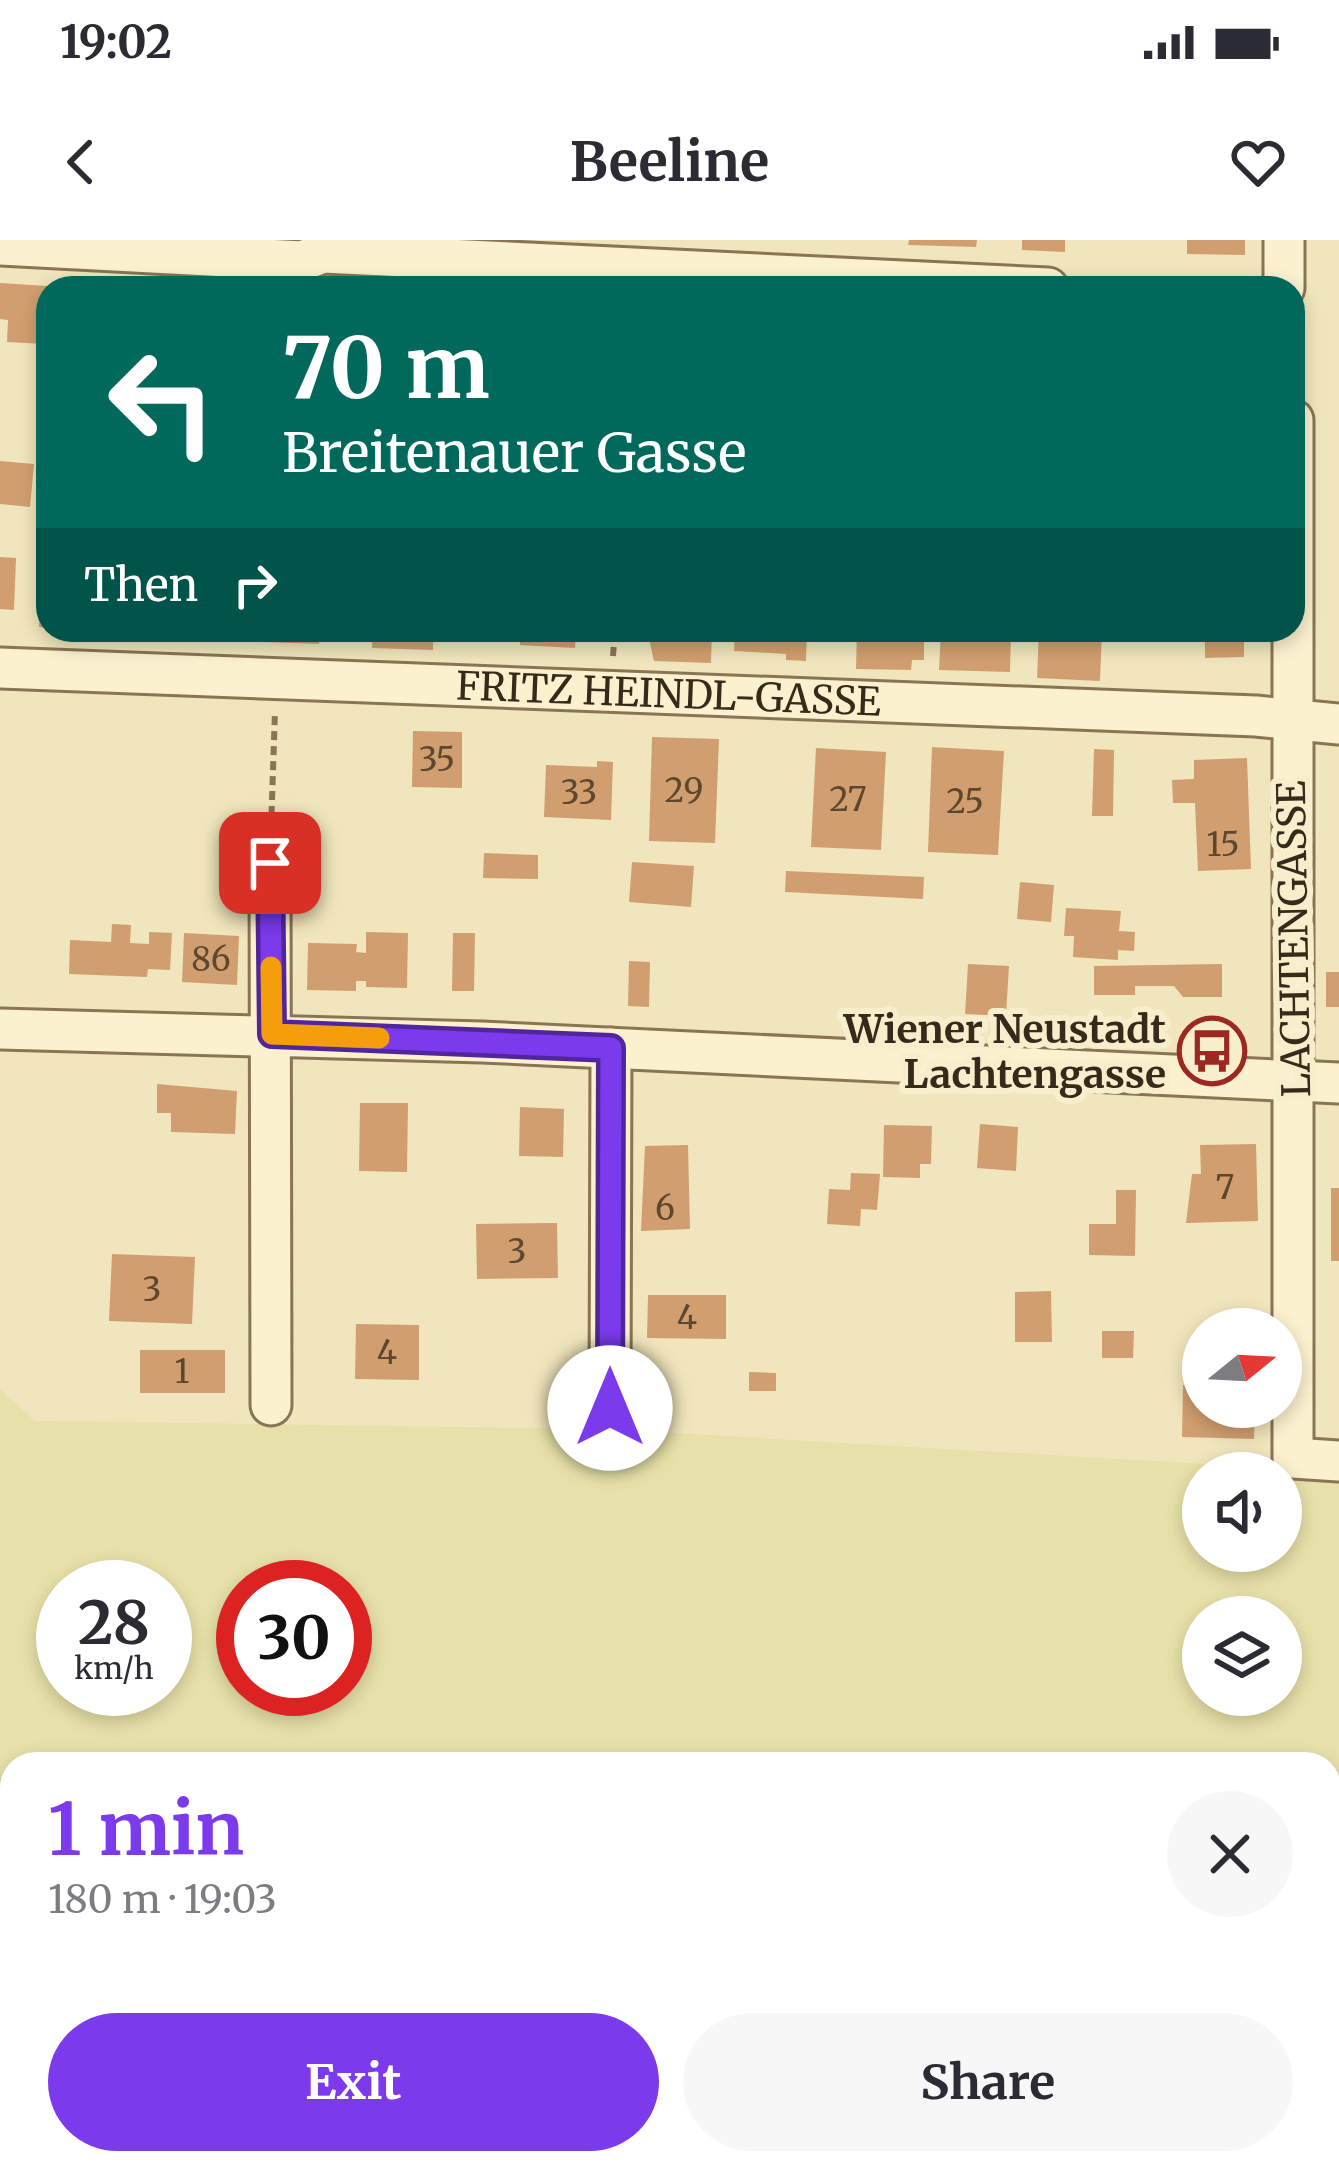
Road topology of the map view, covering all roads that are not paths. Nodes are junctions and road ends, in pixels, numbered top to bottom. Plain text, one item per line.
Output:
1 (1284, 240) edge
2 (0, 245) edge
3 (324, 247) edge
4 (785, 257) edge
5 (946, 276) edge
6 (1284, 276) edge
7 (1294, 642) edge
8 (0, 668) edge
9 (1294, 721) junction
10 (1339, 724) edge
11 (270, 863) road end
12 (0, 1029) edge
13 (272, 1034) junction
14 (611, 1048) junction
15 (1295, 1080) junction
16 (1339, 1083) edge
17 (271, 1406) dead end
18 (610, 1408) dead end
19 (1339, 1461) edge

1 - 6 street
2 - 3 street
3 - 4 street
4 - 5 street
7 - 9 street, LACHTENGASSE
8 - 9 street, FRITZ HEINDL-GASSE
9 - 10 street, FRITZ HEINDL-GASSE
9 - 15 street, LACHTENGASSE
11 - 13 street
12 - 13 street
13 - 14 street
13 - 17 street
14 - 15 street
14 - 18 street
15 - 16 street
15 - 19 street, LACHTENGASSE

